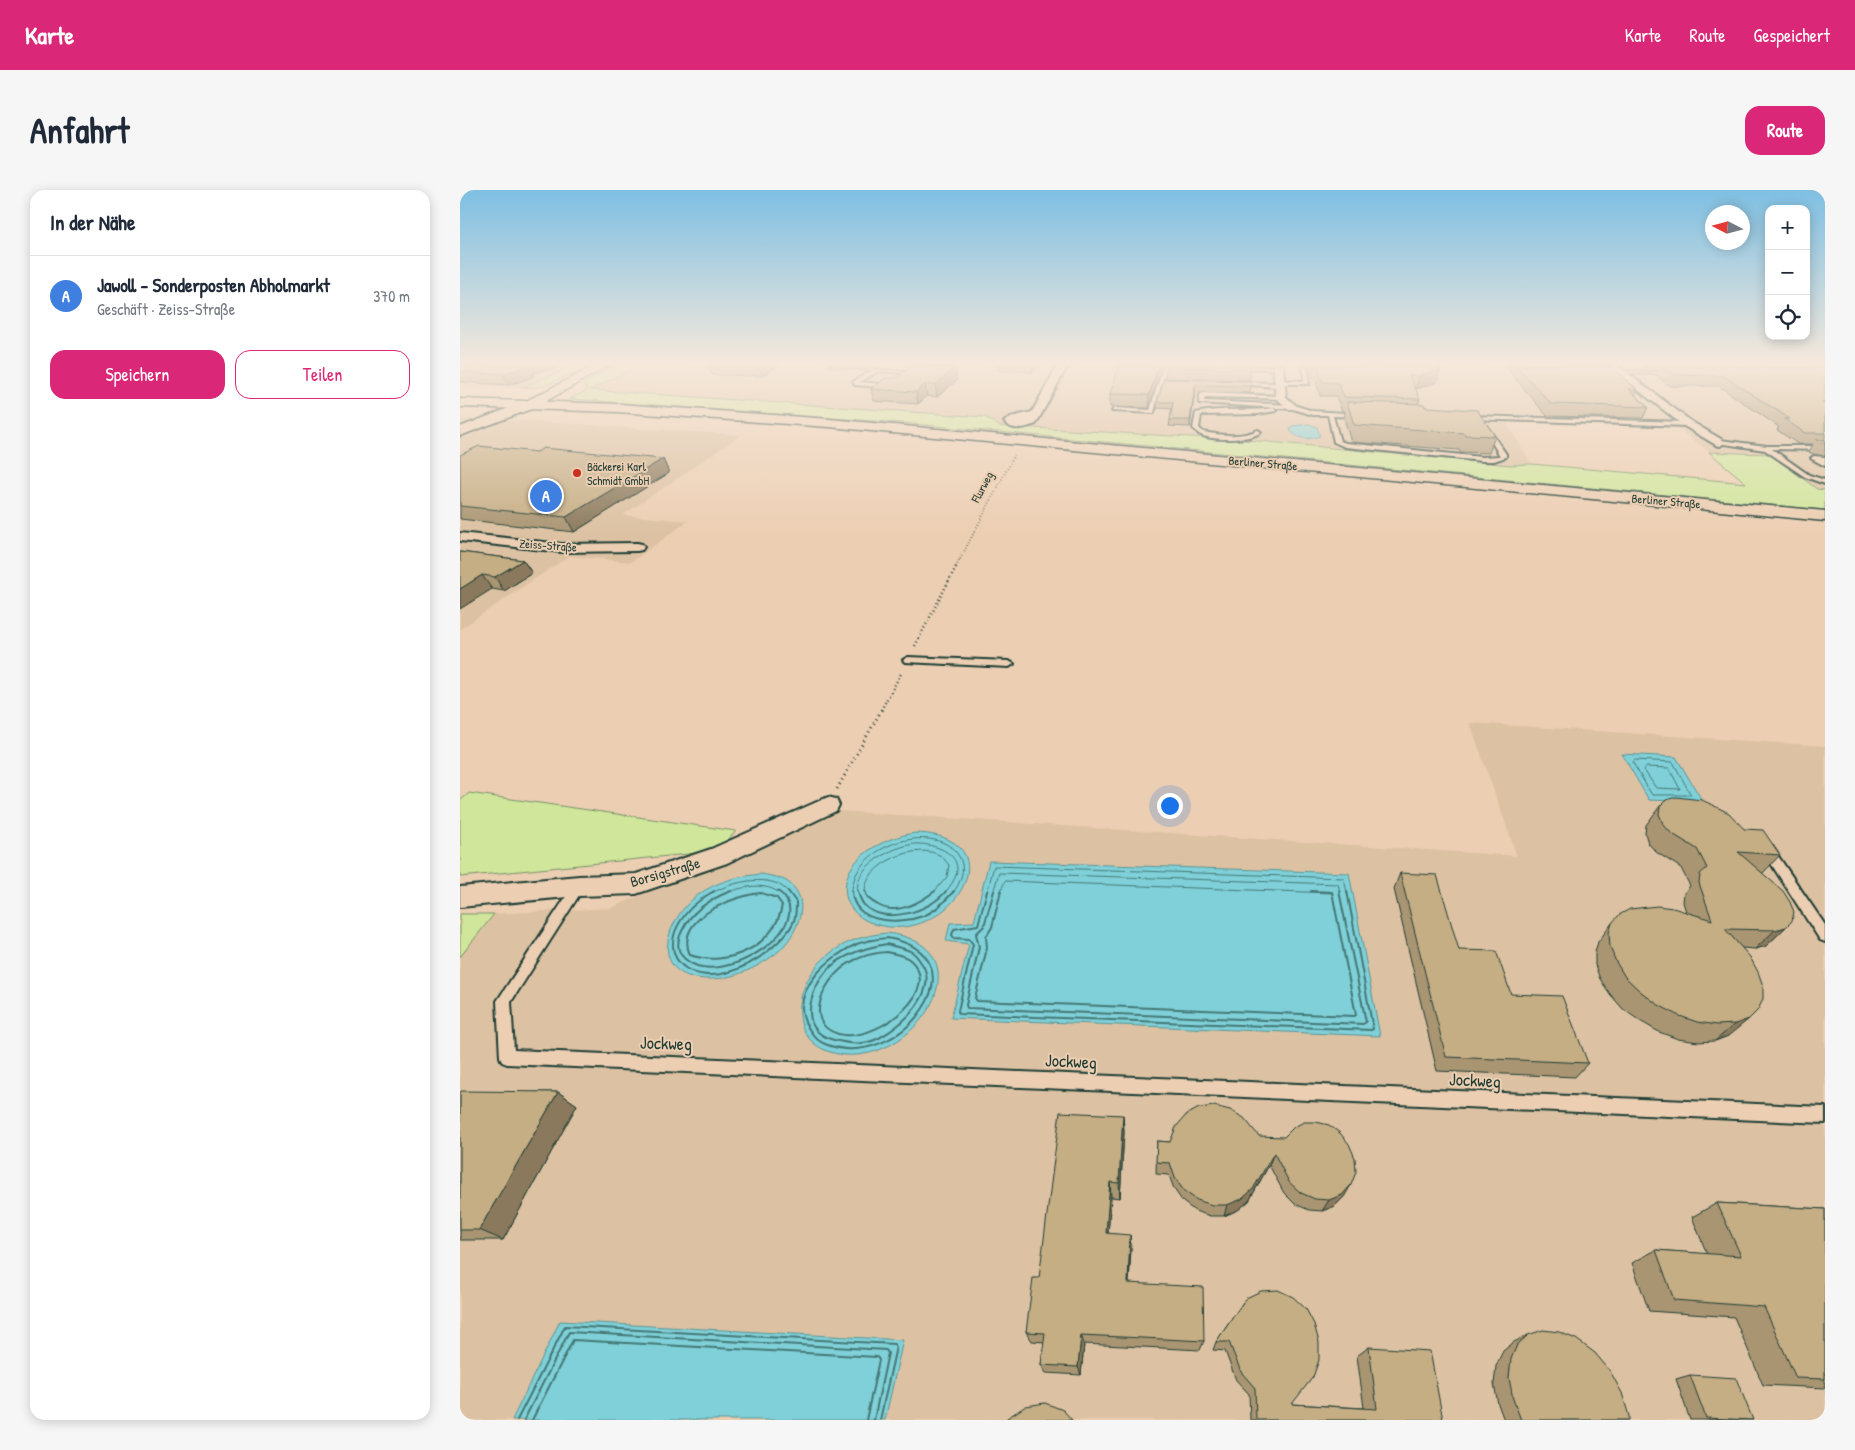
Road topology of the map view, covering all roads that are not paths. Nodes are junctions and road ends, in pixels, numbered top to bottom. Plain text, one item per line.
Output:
1 (477, 422) edge
2 (483, 422) edge
3 (825, 422) edge
4 (1197, 422) edge
5 (1332, 422) edge
6 (1482, 422) edge
7 (1621, 422) edge
8 (1688, 424) joint
9 (460, 431) edge
10 (1258, 432) dead end
11 (1720, 442) joint
12 (1767, 448) junction
13 (1825, 448) edge
14 (1825, 459) edge
15 (1825, 464) edge
16 (1825, 482) edge
17 (1825, 516) edge
18 (460, 537) edge
19 (637, 547) dead end
20 (908, 660) dead end
21 (1009, 664) dead end
22 (828, 806) dead end
23 (1774, 859) edge
24 (580, 886) junction
25 (460, 896) edge
26 (1825, 936) edge
27 (1825, 1115) edge

1 - 9 main road
2 - 9 main road
3 - 17 main road, Berliner Straße
4 - 10 lane
5 - 6 lane
7 - 8 lane
8 - 11 street
11 - 12 lane
12 - 13 lane
12 - 16 lane
14 - 15 lane
18 - 19 street, Zeiss-Straße
20 - 21 lane
22 - 24 street, Borsigstraße
23 - 26 lane
24 - 25 street, Borsigstraße
24 - 27 lane, Jockweg

